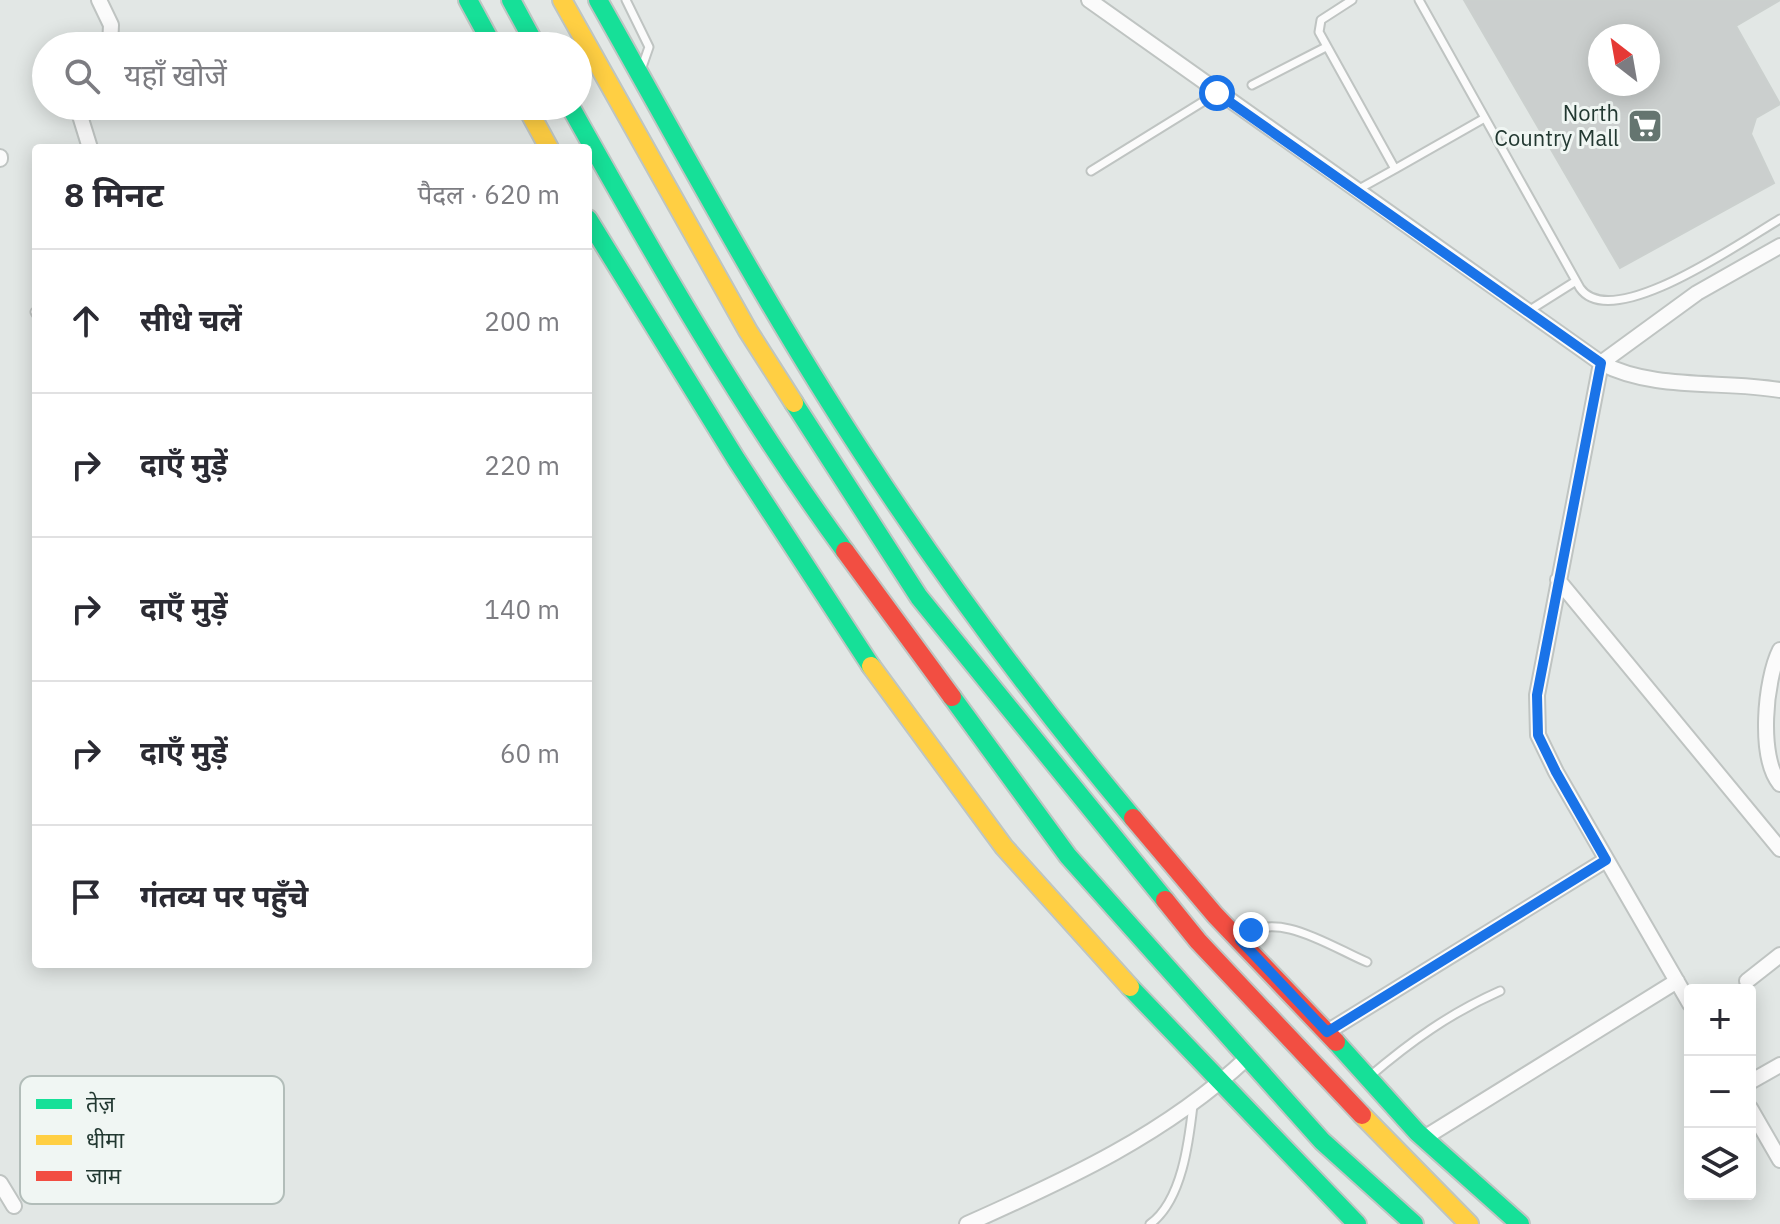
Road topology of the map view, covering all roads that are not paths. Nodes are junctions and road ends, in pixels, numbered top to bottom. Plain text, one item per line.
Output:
1 (99, 0) edge
2 (468, 0) edge
3 (511, 0) edge
4 (562, 0) edge
5 (598, 0) edge
6 (626, 0) edge
7 (1089, 0) edge
8 (1352, 0) edge
9 (1419, 0) edge
10 (111, 32) edge
11 (485, 32) edge
12 (528, 32) edge
13 (580, 32) edge
14 (1326, 47) junction
15 (592, 53) edge
16 (638, 74) junction
17 (1252, 85) dead end
18 (1217, 93) junction
19 (1483, 119) junction
20 (81, 120) edge
21 (534, 120) edge
22 (578, 120) edge
23 (89, 144) edge
24 (547, 144) edge
25 (591, 144) edge
26 (592, 145) edge
27 (1395, 169) junction
28 (1091, 171) dead end
29 (1358, 189) junction
30 (1780, 219) edge
31 (592, 225) edge
32 (1780, 246) edge
33 (1576, 281) junction
34 (1530, 310) junction
35 (1601, 363) junction
36 (1780, 390) edge
37 (1558, 580) junction
38 (1780, 650) edge
39 (1780, 784) edge
40 (1780, 849) edge
41 (1606, 860) junction
42 (1240, 940) junction
43 (1780, 955) edge
44 (1367, 962) dead end
45 (1677, 981) junction
46 (1747, 981) dead end
47 (1500, 991) dead end
48 (1684, 993) edge
49 (1327, 1032) junction
50 (1247, 1058) junction
51 (1780, 1065) edge
52 (1368, 1078) junction
53 (1756, 1079) edge
54 (1222, 1081) junction
55 (1194, 1100) junction
56 (1756, 1118) edge
57 (1424, 1138) junction
58 (1780, 1160) edge
59 (0, 1183) edge
60 (14, 1206) dead end
61 (967, 1224) edge
62 (1150, 1224) edge
63 (1357, 1224) edge
64 (1414, 1224) edge
65 (1469, 1224) edge
66 (1520, 1224) edge

1 - 10 street
2 - 11 main road
3 - 12 main road
4 - 13 main road
5 - 16 main road
6 - 16 lane
7 - 18 street
8 - 14 lane
9 - 19 lane
14 - 17 lane
14 - 27 lane
15 - 65 main road
16 - 42 main road
18 - 28 lane
18 - 29 street
19 - 27 lane
19 - 33 lane
20 - 23 street
21 - 24 main road
22 - 25 main road
26 - 50 main road
27 - 29 lane
29 - 34 street
30 - 33 lane
31 - 54 main road
32 - 35 street
33 - 34 lane
34 - 35 street
35 - 36 street
35 - 37 street
37 - 40 street
37 - 41 street
38 - 39 street
41 - 45 street
41 - 49 street
42 - 44 lane
42 - 49 main road
43 - 46 street
45 - 48 street
45 - 57 street
47 - 52 lane
49 - 52 main road
50 - 54 street
50 - 64 main road
51 - 53 street
52 - 57 main road
54 - 55 street
54 - 63 main road
55 - 61 street
55 - 62 lane
56 - 58 street
57 - 66 main road
59 - 60 street

